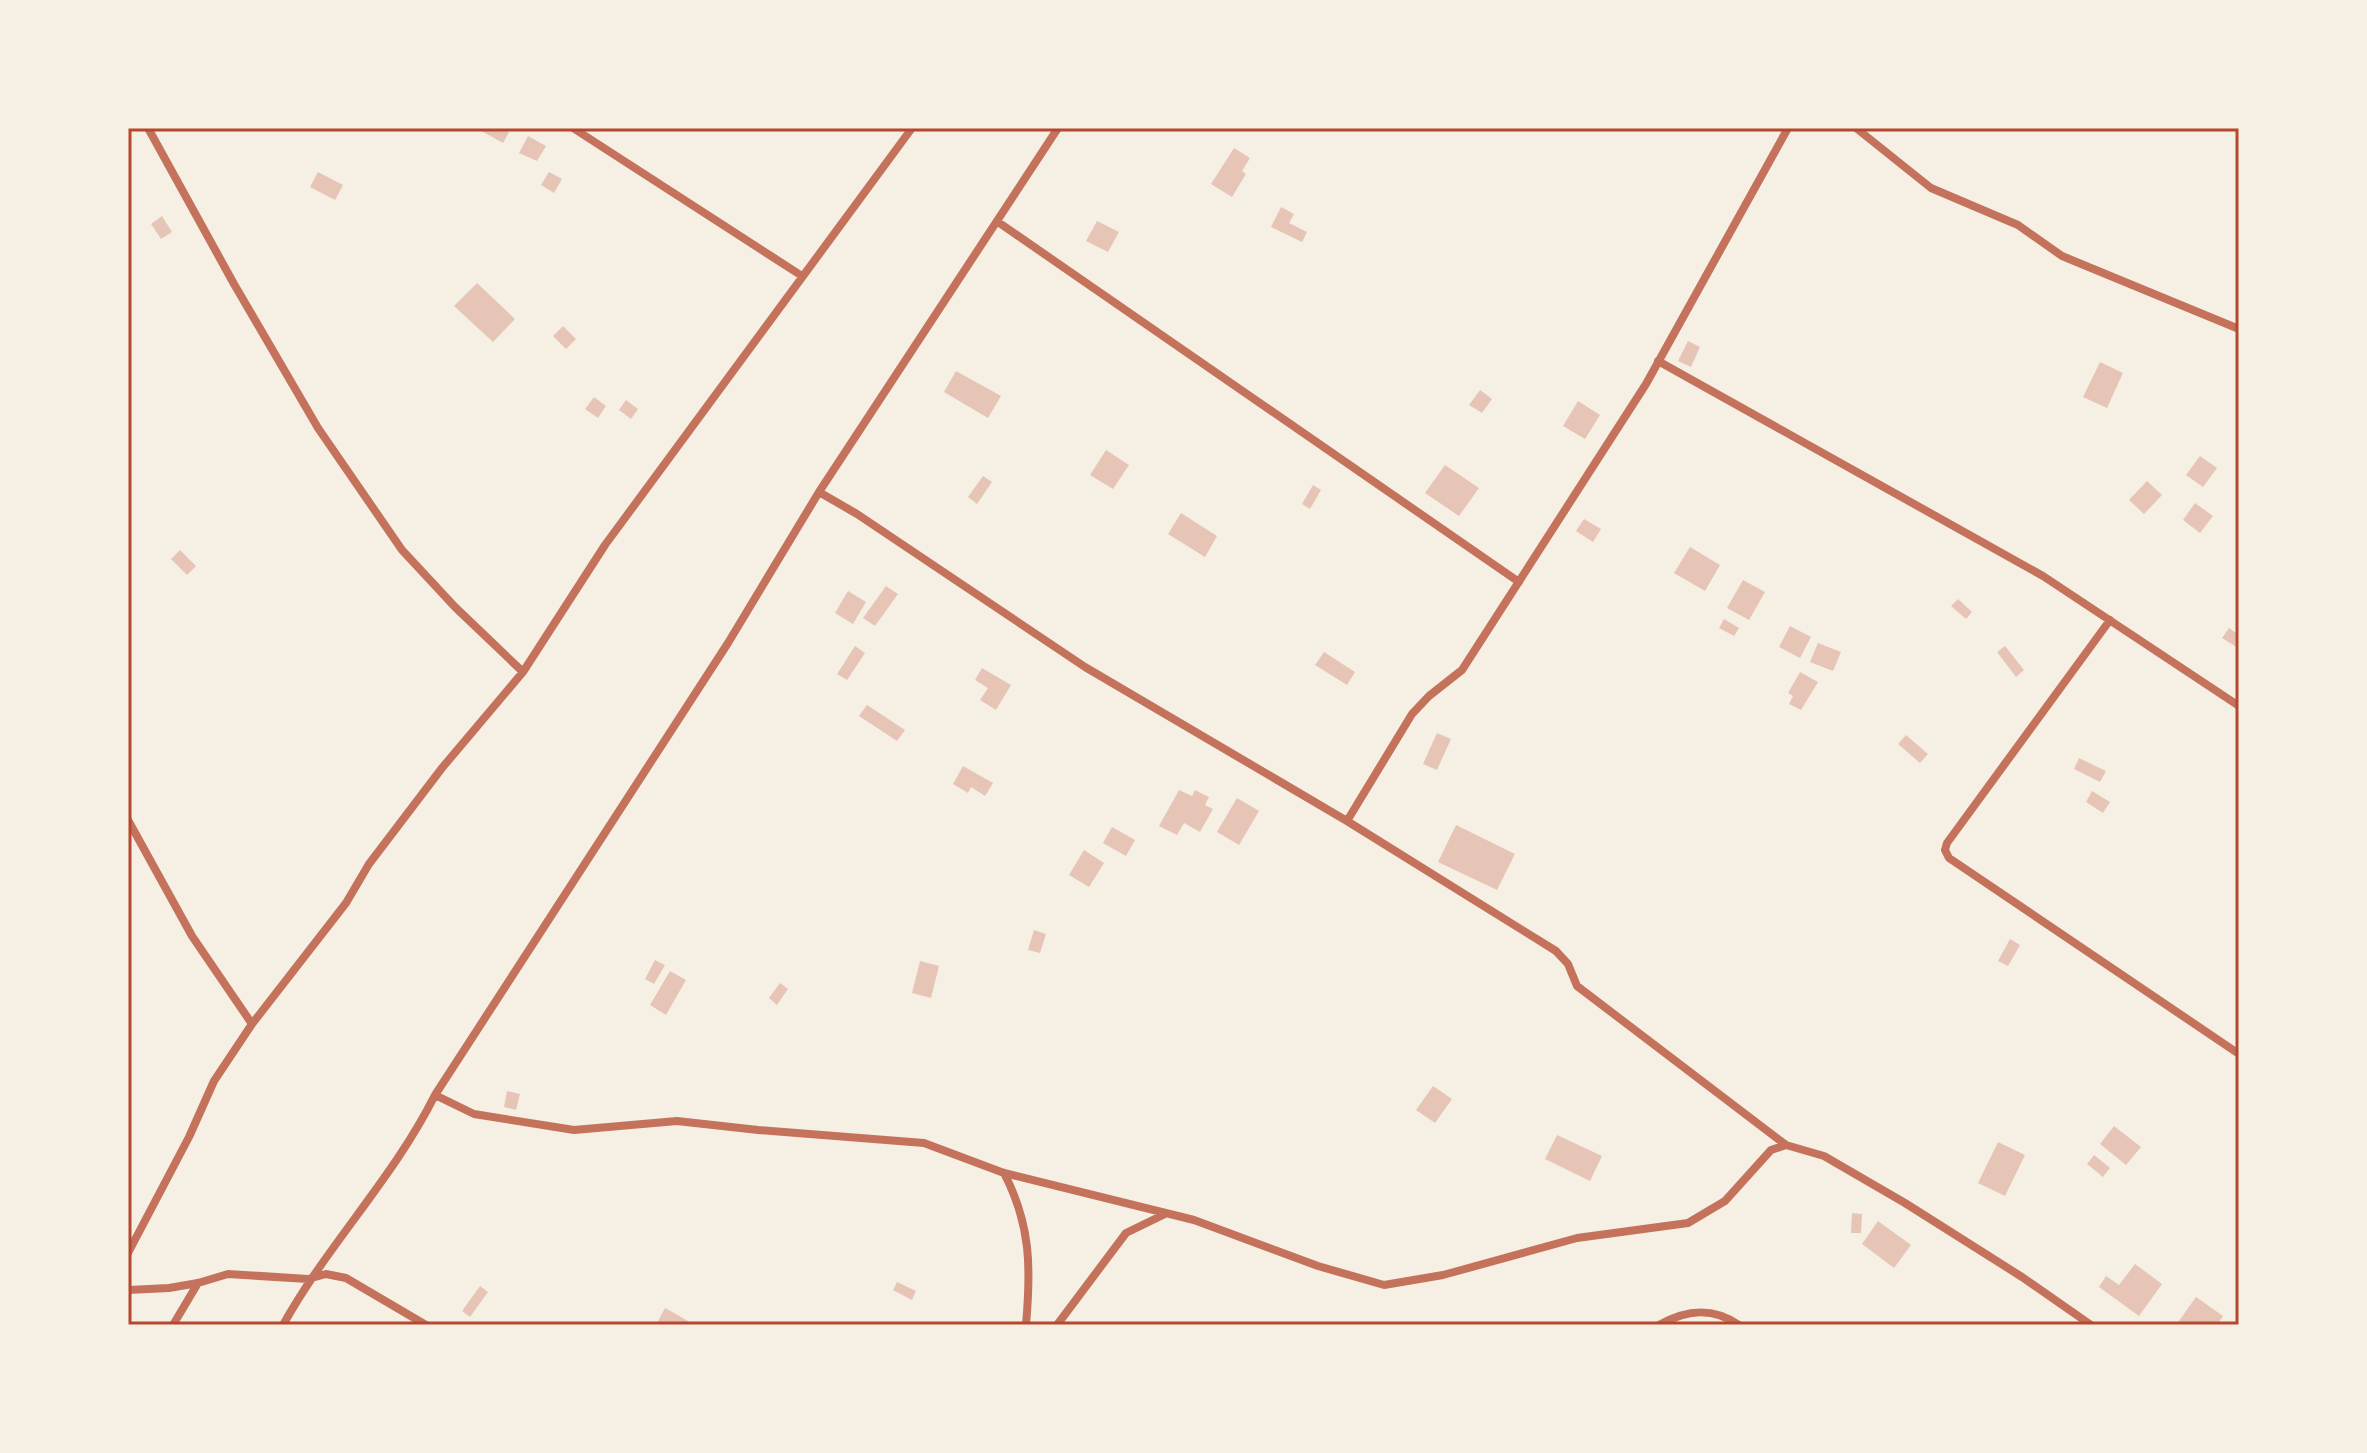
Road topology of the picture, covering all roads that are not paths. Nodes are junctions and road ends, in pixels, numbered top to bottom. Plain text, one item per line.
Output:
1 (148, 128) edge
2 (573, 128) edge
3 (912, 128) edge
4 (1058, 128) edge
5 (1788, 128) edge
6 (1856, 128) edge
7 (998, 222) junction
8 (802, 276) junction
9 (2239, 329) edge
10 (1658, 361) junction
11 (819, 492) junction
12 (1519, 582) junction
13 (2110, 620) junction
14 (523, 672) junction
15 (2239, 706) edge
16 (128, 820) edge
17 (1347, 821) junction
18 (252, 1024) junction
19 (2239, 1054) edge
20 (435, 1095) junction
21 (1786, 1145) junction
22 (1004, 1173) junction
23 (1166, 1214) junction
24 (128, 1253) edge
25 (308, 1279) junction
26 (198, 1283) junction
27 (128, 1290) edge
28 (173, 1325) edge
29 (283, 1325) edge
30 (426, 1325) edge
31 (1026, 1325) edge
32 (1057, 1325) edge
33 (1659, 1325) edge
34 (1739, 1325) edge
35 (2091, 1325) edge

1 - 14 street
2 - 8 street
3 - 8 street
4 - 7 street
5 - 10 street
6 - 9 street
7 - 11 street
7 - 12 street
8 - 14 street
10 - 12 street
10 - 13 street
11 - 17 street
11 - 20 street
12 - 17 street
13 - 15 street
13 - 19 street
14 - 18 street
16 - 18 street
17 - 21 street
18 - 24 street
20 - 22 street
20 - 25 street
21 - 23 street
21 - 35 street
22 - 23 street
22 - 31 street
23 - 32 street
25 - 26 street
25 - 29 street
25 - 30 street
26 - 27 street
26 - 28 street
33 - 34 street

